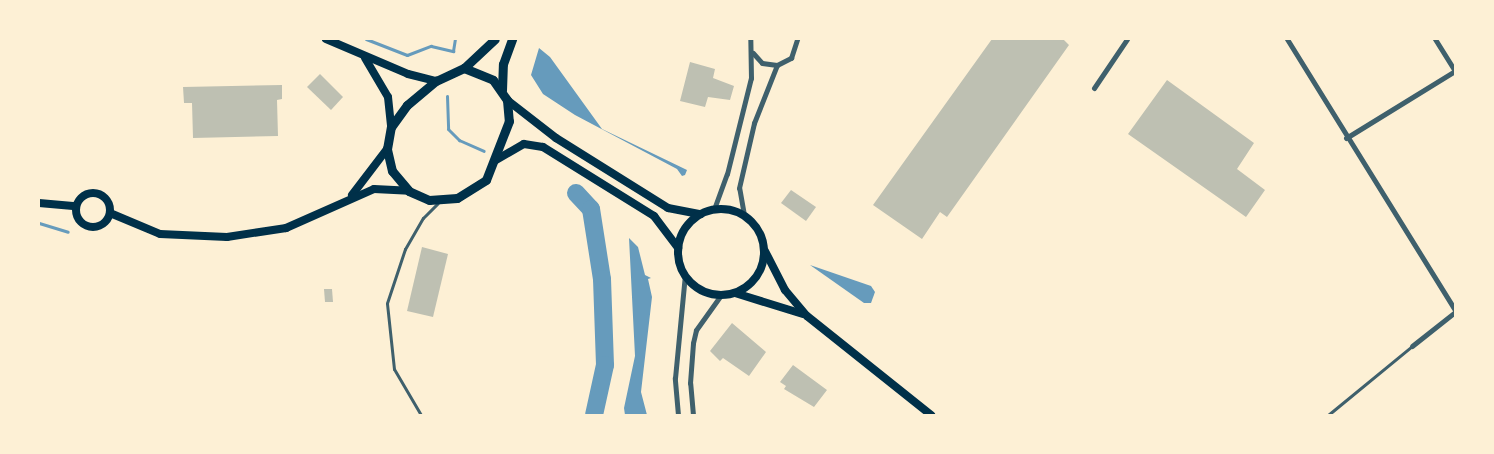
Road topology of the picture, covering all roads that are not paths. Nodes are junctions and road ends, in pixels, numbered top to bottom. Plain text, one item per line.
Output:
1 (326, 39) edge
2 (495, 39) edge
3 (512, 39) edge
4 (750, 39) edge
5 (797, 39) edge
6 (1127, 39) edge
7 (1287, 39) edge
8 (1435, 39) edge
9 (752, 51) junction
10 (365, 57) junction
11 (777, 65) junction
12 (464, 68) junction
13 (1455, 71) edge
14 (436, 81) junction
15 (1094, 88) dead end
16 (502, 90) junction
17 (507, 100) junction
18 (391, 127) junction
19 (1346, 138) junction
20 (387, 149) junction
21 (496, 160) junction
22 (409, 191) junction
23 (351, 196) junction
24 (439, 201) junction
25 (39, 203) edge
26 (76, 206) junction
27 (714, 209) junction
28 (110, 213) junction
29 (700, 214) junction
30 (744, 215) junction
31 (678, 248) junction
32 (764, 248) junction
33 (685, 275) junction
34 (735, 293) junction
35 (721, 295) junction
36 (1455, 311) edge
37 (807, 316) junction
38 (1412, 346) joint
39 (421, 415) edge
40 (678, 415) edge
41 (693, 415) edge
42 (931, 415) edge
43 (1328, 415) edge

1 - 10 main road
2 - 12 highway
3 - 16 highway
4 - 9 street
5 - 11 street
6 - 15 street
7 - 19 street
8 - 13 street
9 - 11 street
9 - 27 street
10 - 14 main road
10 - 18 main road
11 - 30 street
12 - 14 highway
12 - 16 highway
13 - 19 street
14 - 18 highway
16 - 17 highway
17 - 21 highway
17 - 29 main road
18 - 20 highway
19 - 36 street
20 - 22 highway
20 - 23 main road
21 - 24 highway
21 - 31 main road
22 - 23 main road
22 - 24 highway
23 - 28 main road
24 - 39 lane
25 - 26 main road
26 - 28 main road
26 - 28 main road
27 - 29 main road
27 - 30 main road
29 - 31 main road
30 - 32 main road
31 - 33 main road
32 - 34 main road
32 - 37 main road
33 - 35 main road
33 - 40 street
34 - 35 main road
34 - 37 main road
35 - 41 street
36 - 38 street
37 - 42 main road
38 - 43 lane

